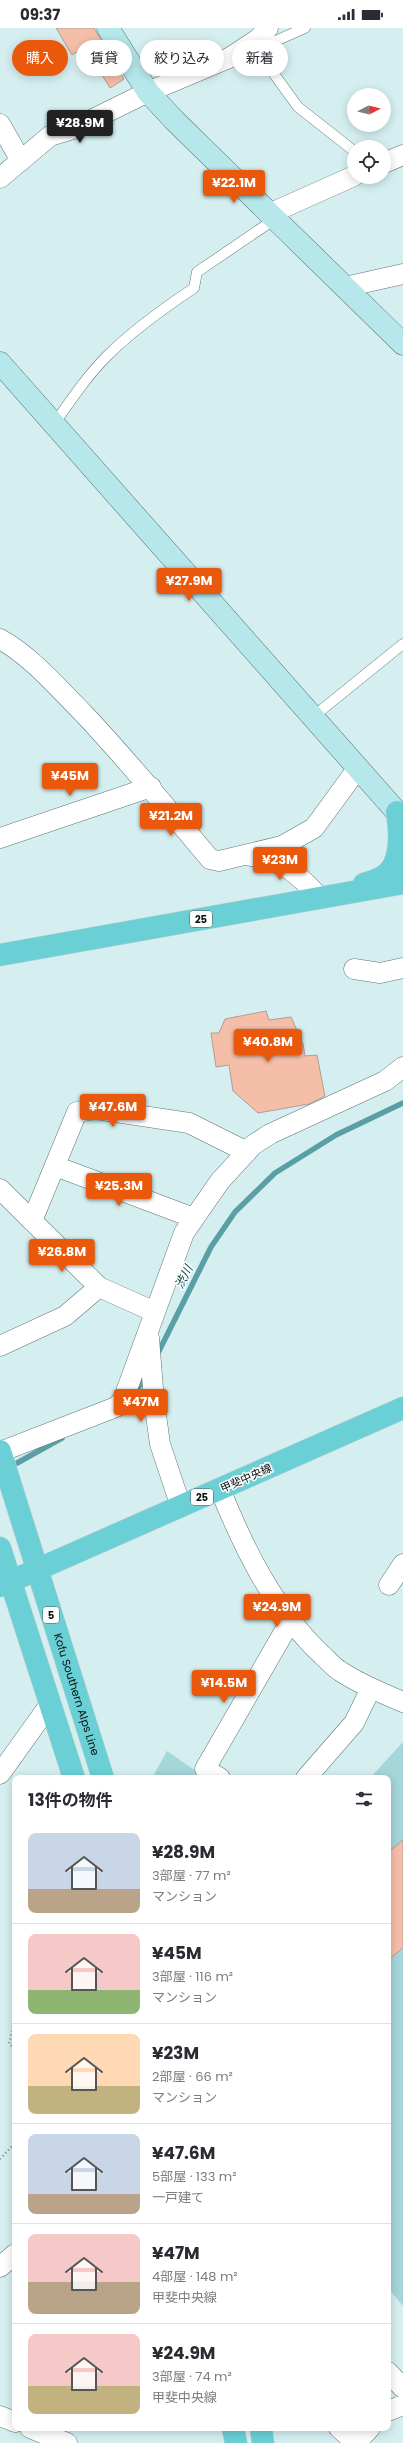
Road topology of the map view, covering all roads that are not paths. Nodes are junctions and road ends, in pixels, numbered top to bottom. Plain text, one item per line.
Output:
1 (108, 28) edge
2 (268, 28) edge
3 (305, 28) edge
4 (258, 40) edge
5 (274, 40) edge
6 (232, 57) edge
7 (275, 76) edge
8 (148, 92) junction
9 (0, 124) edge
10 (347, 146) edge
11 (403, 155) edge
12 (391, 159) edge
13 (21, 161) junction
14 (0, 178) edge
15 (347, 180) edge
16 (272, 217) junction
17 (403, 274) edge
18 (344, 287) junction
19 (403, 344) edge
20 (0, 363) edge
21 (54, 424) junction
22 (0, 639) edge
23 (403, 644) edge
24 (314, 716) junction
25 (358, 768) junction
26 (151, 787) junction
27 (400, 816) edge
28 (0, 838) edge
29 (245, 855) junction
30 (403, 883) edge
31 (329, 896) junction
32 (0, 955) edge
33 (403, 968) edge
34 (354, 969) dead end
35 (403, 1066) edge
36 (247, 1152) junction
37 (55, 1166) junction
38 (0, 1189) edge
39 (194, 1218) junction
40 (32, 1221) junction
41 (99, 1287) junction
42 (152, 1321) junction
43 (0, 1346) edge
44 (403, 1408) edge
45 (0, 1452) edge
46 (220, 1489) junction
47 (180, 1507) junction
48 (0, 1548) edge
49 (403, 1564) edge
50 (37, 1570) junction
51 (6, 1583) edge
52 (389, 1585) dead end
53 (291, 1620) junction
54 (371, 1688) junction
55 (403, 1702) edge
56 (50, 1704) junction
57 (0, 1774) edge
58 (73, 1775) edge
59 (102, 1775) edge
60 (215, 1775) edge
61 (309, 1775) edge
62 (391, 2375) edge
63 (403, 2388) edge
64 (403, 2406) edge
65 (391, 2410) edge
66 (0, 2416) edge
67 (12, 2421) edge
68 (37, 2431) edge
69 (234, 2431) edge
70 (261, 2431) edge
71 (342, 2431) edge
72 (367, 2431) edge
73 (67, 2443) edge
74 (236, 2443) edge
75 (263, 2443) edge

1 - 8 street
2 - 4 street
3 - 5 lane
6 - 8 street
7 - 10 lane
8 - 13 street
8 - 16 street
9 - 13 street
11 - 12 street
13 - 14 street
15 - 16 street
16 - 18 street
16 - 21 lane
17 - 18 street
18 - 19 street
20 - 21 street
21 - 24 street
22 - 26 street
23 - 24 lane
24 - 25 street
25 - 27 street
25 - 29 street
26 - 28 street
26 - 29 street
27 - 31 main road
29 - 31 street
30 - 31 main road, 25
31 - 32 main road, 25
33 - 34 street
35 - 36 street
36 - 37 street
36 - 39 street
37 - 39 street
37 - 40 street
38 - 40 street
39 - 42 street
40 - 41 street
41 - 42 street
41 - 43 street
42 - 45 street
42 - 47 street
44 - 46 main road, 甲斐中央線 / 25
45 - 50 main road, Kofu Southern Alps Line / 5
46 - 47 main road, 甲斐中央線 / 25
46 - 53 street
47 - 50 main road, 甲斐中央線 / 25
48 - 51 main road
49 - 52 street
50 - 51 main road, 甲斐中央線 / 25
50 - 59 main road, Kofu Southern Alps Line / 5
51 - 56 main road
53 - 54 street
53 - 60 street
54 - 55 street
54 - 61 street
56 - 57 street
56 - 58 main road
62 - 63 street
64 - 65 street
66 - 67 street
68 - 73 street
69 - 74 main road
70 - 75 main road
71 - 72 street

